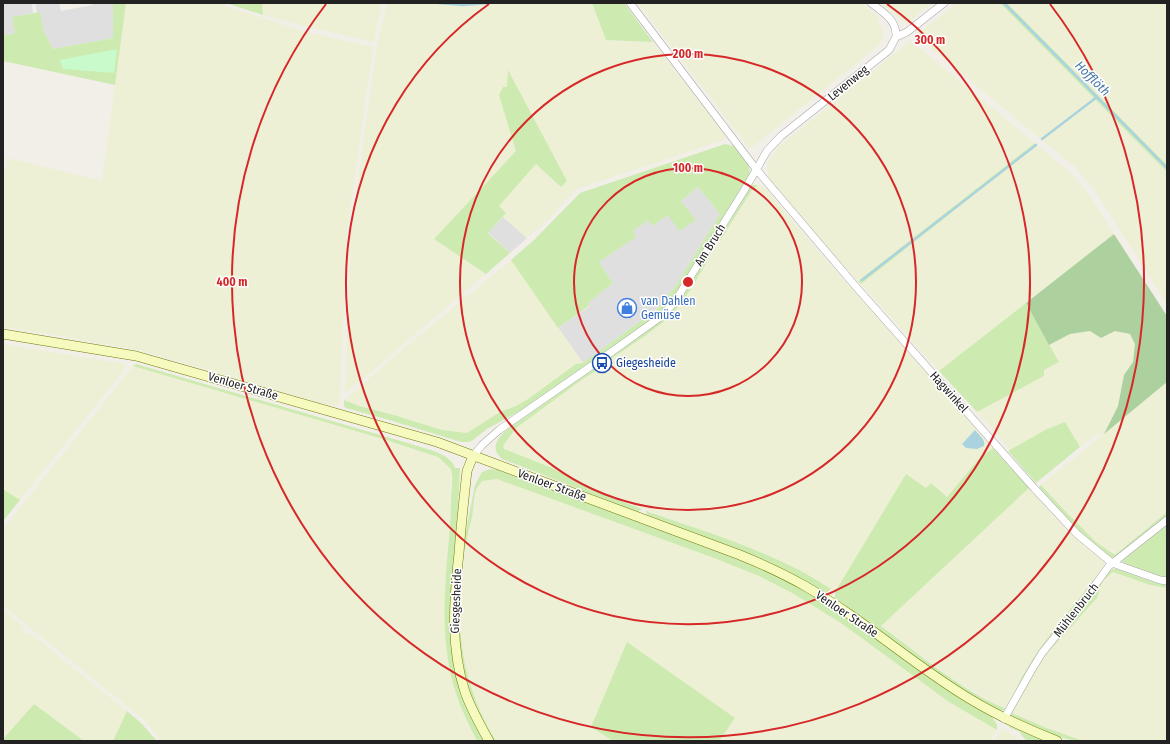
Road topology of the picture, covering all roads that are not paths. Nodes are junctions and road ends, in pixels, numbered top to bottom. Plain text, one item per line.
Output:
1 (630, 3) edge
2 (871, 3) edge
3 (944, 3) edge
4 (896, 37) junction
5 (756, 169) junction
6 (3, 334) edge
7 (473, 456) junction
8 (1167, 520) edge
9 (1112, 563) junction
10 (1167, 582) edge
11 (1004, 718) junction
12 (489, 741) edge
13 (1057, 741) edge

1 - 5 street
2 - 4 street
3 - 4 street, Levenweg
4 - 5 street, Levenweg
5 - 7 street, Am Bruch
5 - 9 street, Hagwinkel
6 - 7 main road, Venloer Straße
7 - 11 main road, Venloer Straße
7 - 12 main road, Giesgesheide
8 - 9 street, Mühlenbruch
9 - 10 street, Hagwinkel
9 - 11 street, Mühlenbruch
11 - 13 main road, Venloer Straße

